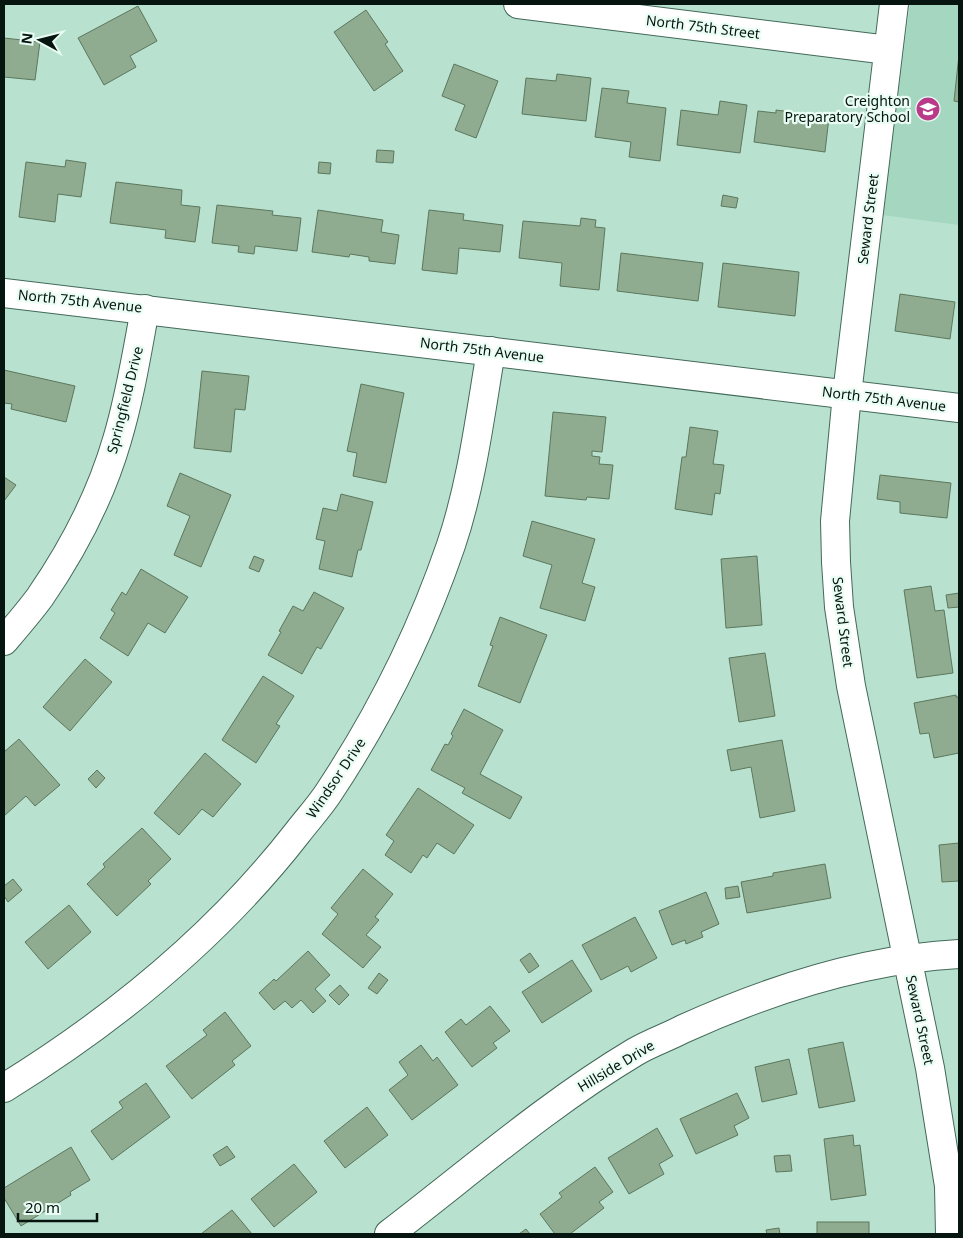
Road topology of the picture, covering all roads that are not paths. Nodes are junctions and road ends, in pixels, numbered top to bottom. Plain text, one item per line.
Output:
1 (518, 4) edge
2 (894, 4) edge
3 (888, 50) junction
4 (4, 293) edge
5 (145, 309) junction
6 (491, 351) junction
7 (847, 394) junction
8 (959, 408) edge
9 (4, 641) edge
10 (959, 954) edge
11 (907, 960) junction
12 (4, 1088) edge
13 (389, 1234) edge
14 (950, 1234) edge

1 - 3 street, North 75th Street
2 - 3 street, Seward Street
3 - 7 street, Seward Street
4 - 5 street, North 75th Avenue
5 - 6 street, North 75th Avenue
5 - 9 street, Springfield Drive
6 - 7 street, North 75th Avenue
6 - 12 street, Windsor Drive
7 - 8 street, North 75th Avenue
7 - 11 street, Seward Street
10 - 11 street, Hillside Drive
11 - 13 street, Hillside Drive
11 - 14 street, Seward Street

